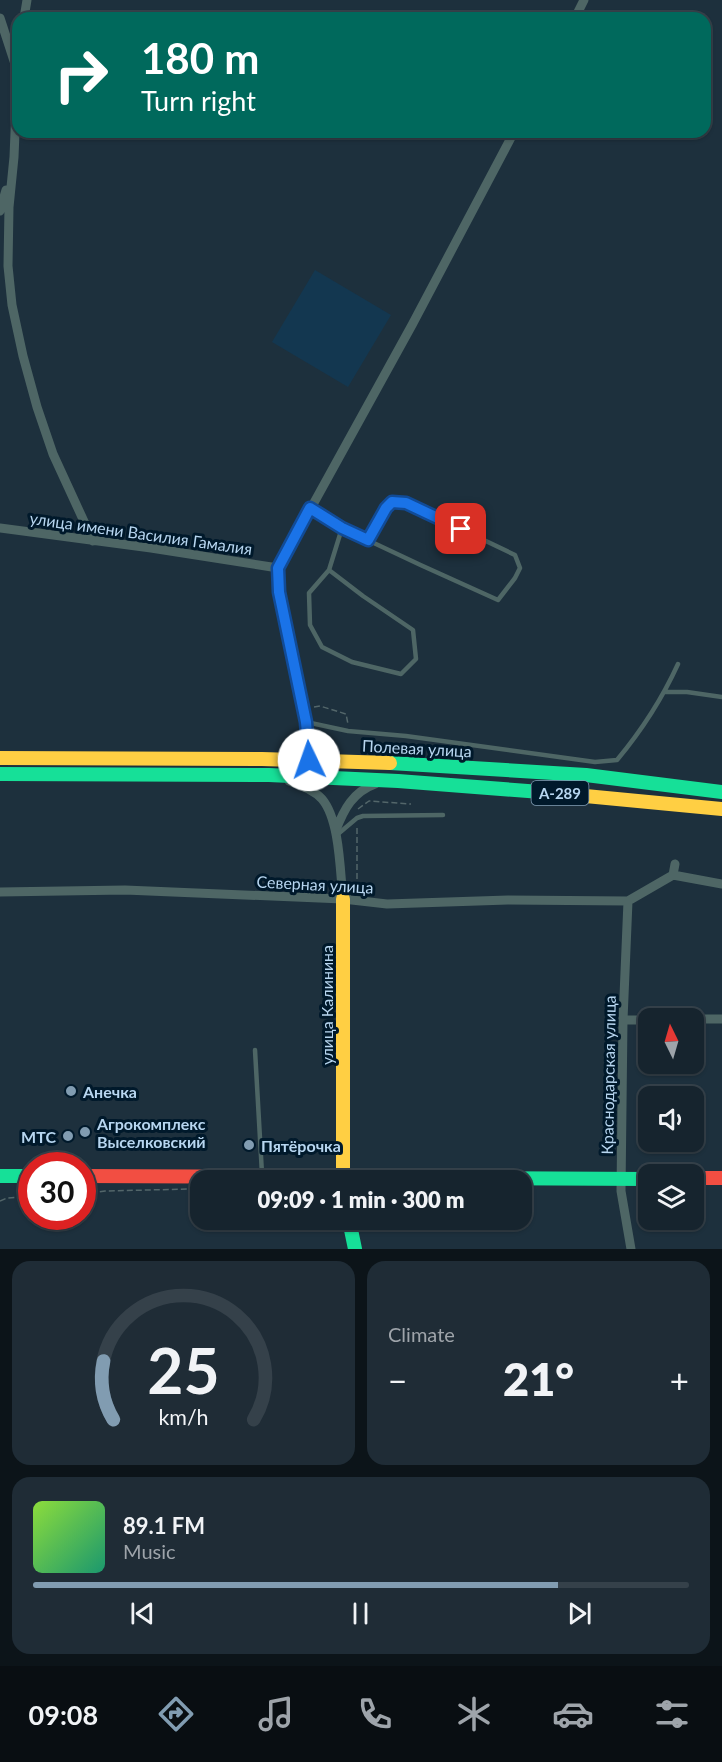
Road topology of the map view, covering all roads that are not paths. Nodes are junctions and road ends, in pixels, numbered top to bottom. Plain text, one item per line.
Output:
1 (0, 18) edge
2 (12, 56) edge
3 (14, 138) edge
4 (511, 138) edge
5 (14, 157) junction
6 (0, 211) edge
7 (310, 508) junction
8 (0, 528) edge
9 (342, 528) junction
10 (368, 540) junction
11 (93, 541) junction
12 (278, 568) junction
13 (329, 570) junction
14 (678, 664) dead end
15 (665, 693) junction
16 (722, 697) edge
17 (306, 722) junction
18 (0, 758) edge
19 (309, 760) junction
20 (0, 774) edge
21 (269, 775) junction
22 (398, 781) junction
23 (722, 792) edge
24 (722, 809) edge
25 (443, 815) dead end
26 (336, 833) junction
27 (675, 864) dead end
28 (673, 875) junction
29 (722, 884) edge
30 (0, 892) edge
31 (350, 900) junction
32 (628, 901) junction
33 (704, 1019) edge
34 (722, 1019) edge
35 (623, 1020) junction
36 (638, 1020) edge
37 (255, 1050) dead end
38 (262, 1170) edge
39 (343, 1170) edge
40 (0, 1176) edge
41 (18, 1176) edge
42 (96, 1176) edge
43 (190, 1177) edge
44 (704, 1178) edge
45 (722, 1178) edge
46 (532, 1179) edge
47 (622, 1179) junction
48 (638, 1179) edge
49 (352, 1230) edge
50 (355, 1249) edge
51 (631, 1249) edge

1 - 2 street
3 - 5 street
4 - 7 street
5 - 6 street
5 - 11 street
7 - 9 lane
7 - 12 street
8 - 11 street, улица имени Василия Гамалия
9 - 10 lane
9 - 13 lane
10 - 10 lane
11 - 12 street, улица имени Василия Гамалия
12 - 17 street
13 - 13 lane
14 - 15 lane
15 - 16 lane
15 - 17 lane
17 - 19 street
18 - 19 main road, Полевая улица / А-289
19 - 23 main road, Полевая улица / А-289
20 - 21 main road, Полевая улица / А-289
21 - 22 main road, Полевая улица / А-289
21 - 26 street, А-289
22 - 24 main road, Полевая улица / А-289
22 - 26 street, А-289
25 - 26 lane
26 - 31 street, улица Калинина
27 - 28 street
28 - 29 street
28 - 32 street
30 - 31 street, Северная улица
31 - 32 street, Северная улица
31 - 39 main road, улица Калинина
32 - 35 street, Краснодарская улица
33 - 34 street
35 - 36 street
35 - 47 street, Краснодарская улица
37 - 38 lane
40 - 41 main road
42 - 43 main road
44 - 45 main road
46 - 47 main road
47 - 48 main road
47 - 51 street, Краснодарская улица
49 - 50 main road

